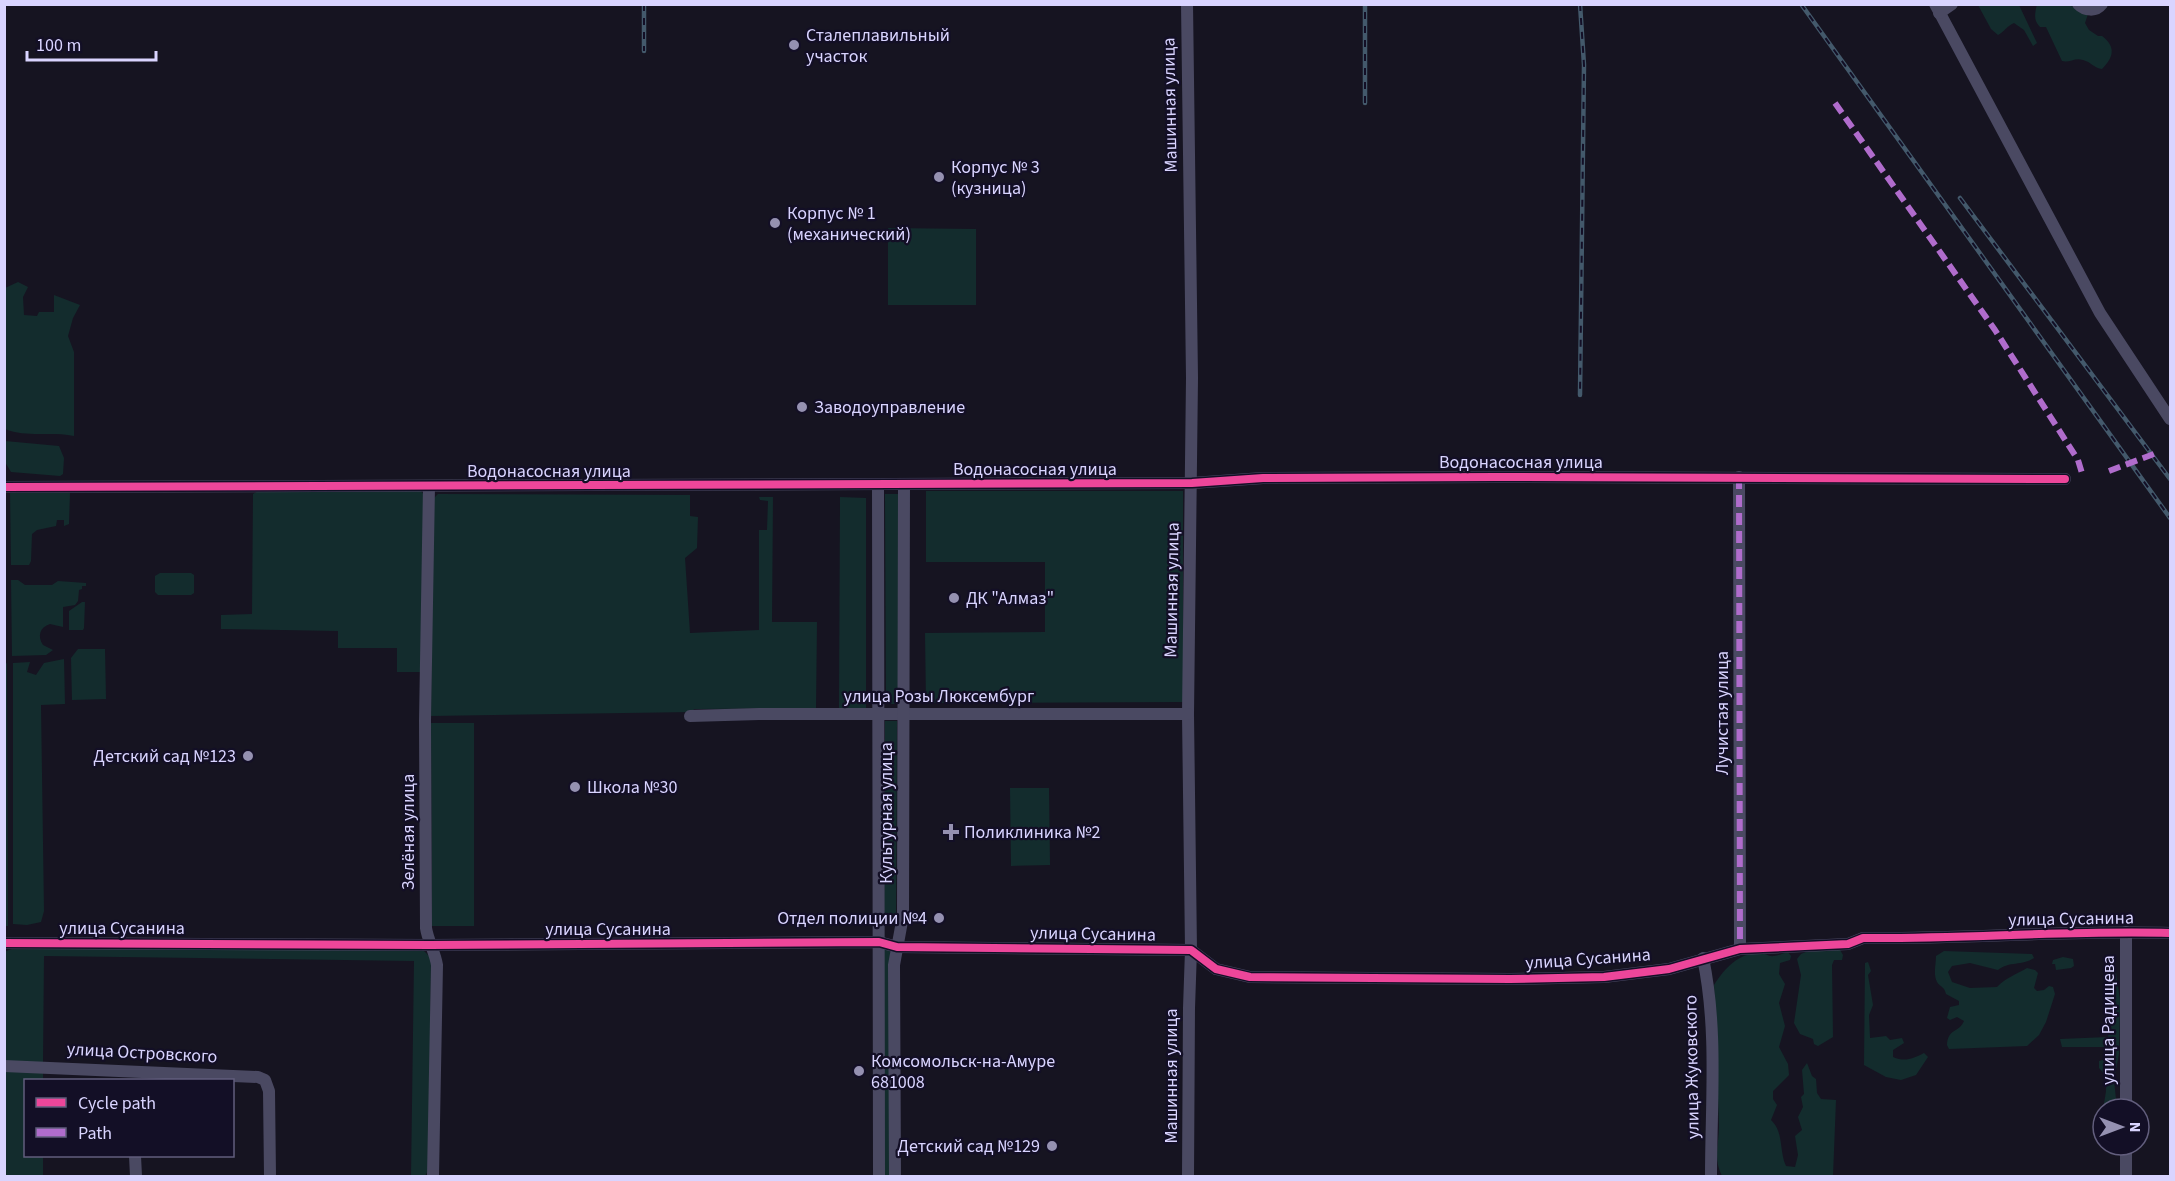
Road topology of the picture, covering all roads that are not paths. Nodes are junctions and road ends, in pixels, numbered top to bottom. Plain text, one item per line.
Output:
1 (1187, 4) edge
2 (1952, 4) edge
3 (2078, 4) edge
4 (2102, 4) edge
5 (1937, 9) edge
6 (2170, 419) edge
7 (1739, 477) junction
8 (2065, 479) dead end
9 (1192, 483) junction
10 (878, 484) junction
11 (904, 484) junction
12 (429, 486) junction
13 (4, 487) edge
14 (879, 714) junction
15 (1188, 714) junction
16 (904, 715) junction
17 (690, 716) dead end
18 (2127, 932) junction
19 (2170, 933) edge
20 (879, 942) junction
21 (4, 943) edge
22 (430, 945) junction
23 (897, 947) junction
24 (1740, 949) junction
25 (1191, 950) junction
26 (1703, 958) junction
27 (4, 1066) edge
28 (133, 1076) edge
29 (2126, 1097) edge
30 (135, 1157) edge
31 (2126, 1157) edge
32 (136, 1176) edge
33 (270, 1176) edge
34 (433, 1176) edge
35 (879, 1176) edge
36 (895, 1176) edge
37 (1188, 1176) edge
38 (1711, 1176) edge
39 (2126, 1176) edge

1 - 9 street, Машинная улица
2 - 5 street
3 - 4 street
5 - 6 street
7 - 8 street, Водонасосная улица
7 - 9 street, Водонасосная улица
7 - 24 street, Лучистая улица
9 - 11 street, Водонасосная улица
9 - 15 street, Машинная улица
10 - 11 street, Водонасосная улица
10 - 12 street, Водонасосная улица
10 - 14 street, Культурная улица
11 - 16 street, Культурная улица
12 - 13 street, Водонасосная улица
12 - 22 street, Зелёная улица
14 - 16 street, улица Розы Люксембург
14 - 17 street, улица Розы Люксембург
14 - 20 street, Культурная улица
15 - 16 street, улица Розы Люксембург
15 - 25 street, Машинная улица
16 - 23 street, Культурная улица
18 - 19 street, улица Сусанина
18 - 24 street, улица Сусанина
18 - 29 street, улица Радищева
20 - 22 street, улица Сусанина
20 - 23 street, улица Сусанина
20 - 35 street, Культурная улица
21 - 22 street, улица Сусанина
22 - 34 street, Зелёная улица
23 - 25 street, улица Сусанина
23 - 36 street, Культурная улица
24 - 26 street, улица Сусанина
25 - 26 street, улица Сусанина
25 - 37 street, Машинная улица
26 - 38 street, улица Жуковского
27 - 28 street, улица Островского
28 - 33 street, улица Островского
30 - 32 street
31 - 39 street

